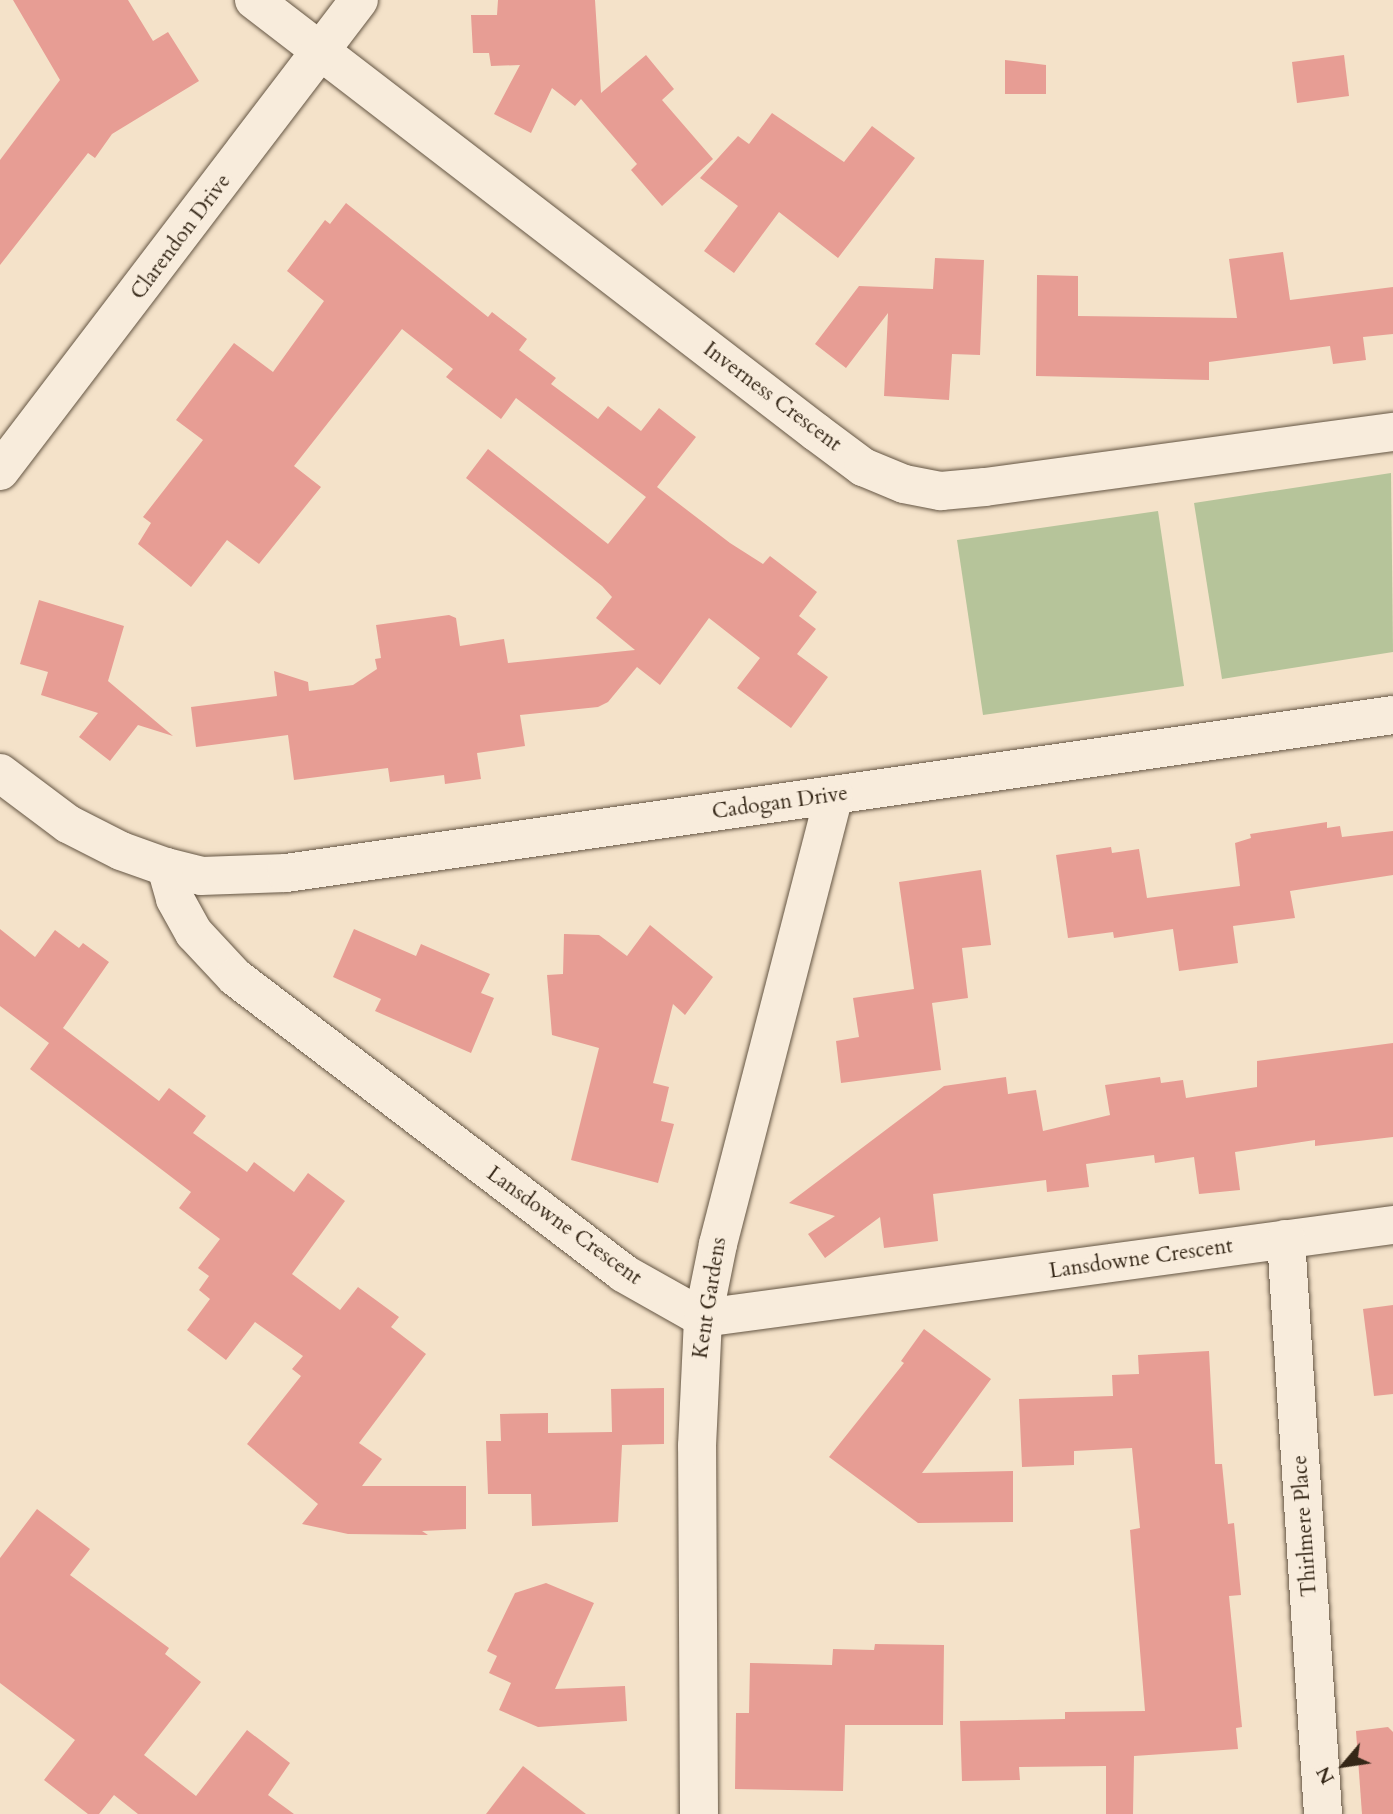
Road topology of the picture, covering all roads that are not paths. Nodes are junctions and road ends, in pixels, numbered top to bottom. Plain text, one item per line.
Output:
1 (254, 0) edge
2 (359, 0) edge
3 (321, 50) junction
4 (1393, 432) edge
5 (0, 471) edge
6 (1393, 715) edge
7 (0, 773) edge
8 (834, 796) junction
9 (166, 867) junction
10 (1393, 1225) edge
11 (1286, 1239) junction
12 (703, 1318) junction
13 (699, 1814) edge
14 (1323, 1814) edge

1 - 3 street, Inverness Crescent
2 - 3 street, Clarendon Drive
3 - 4 street, Inverness Crescent
3 - 5 street, Clarendon Drive
6 - 8 street, Cadogan Drive
7 - 9 street
8 - 9 street, Cadogan Drive
8 - 12 street, Kent Gardens
9 - 12 street, Lansdowne Crescent
10 - 11 street, Lansdowne Crescent
11 - 12 street, Lansdowne Crescent
11 - 14 street, Thirlmere Place
12 - 13 street, Kent Gardens

